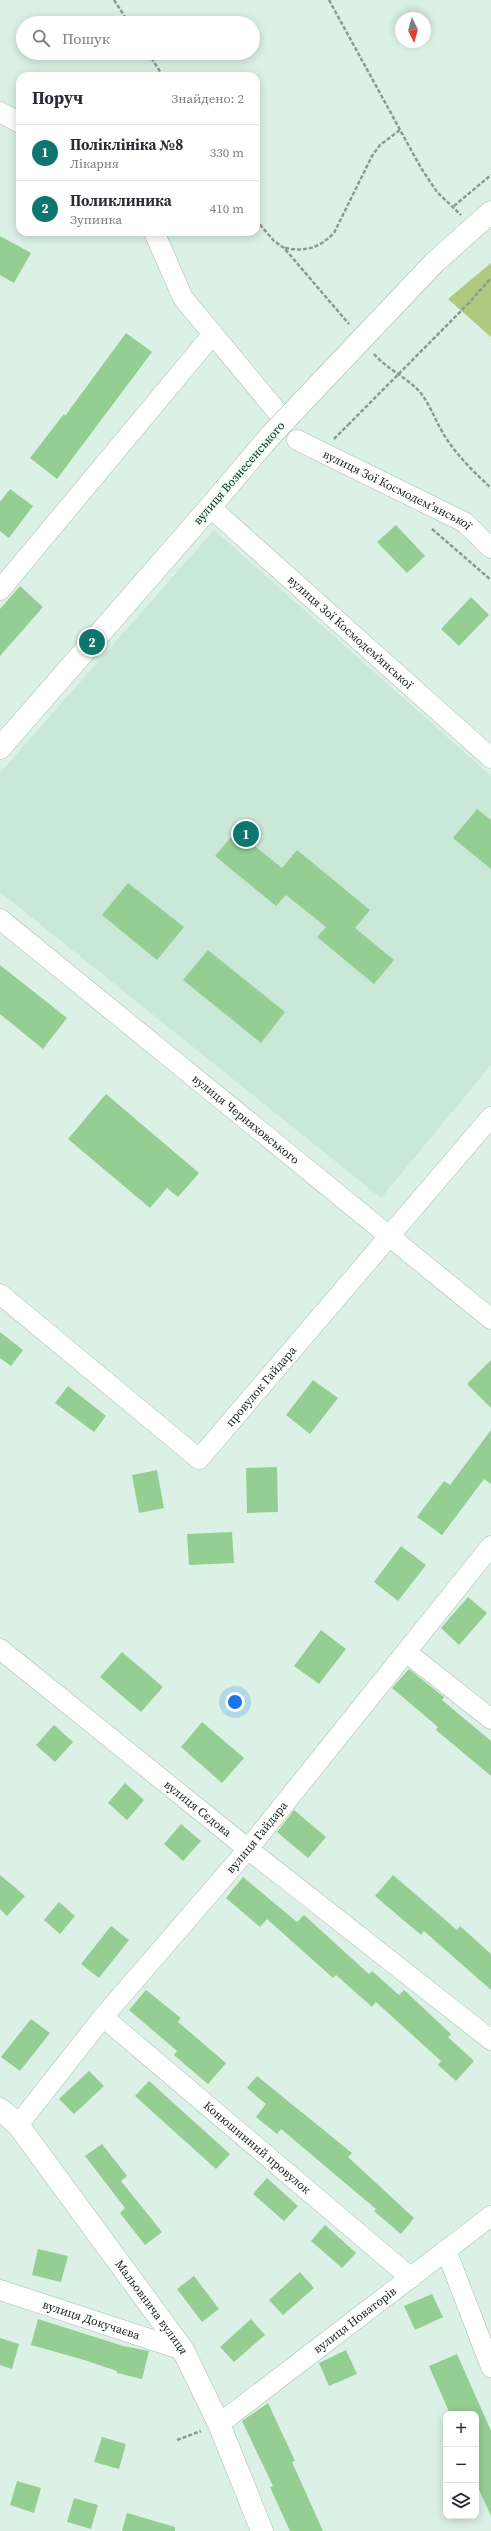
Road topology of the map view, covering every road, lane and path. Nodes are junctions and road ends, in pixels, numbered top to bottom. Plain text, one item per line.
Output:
1 (114, 0) edge
2 (329, 0) edge
3 (124, 16) edge
4 (153, 60) edge
5 (160, 72) edge
6 (0, 112) edge
7 (16, 121) edge
8 (400, 130) junction
9 (491, 175) edge
10 (454, 206) junction
11 (485, 220) edge
12 (156, 236) edge
13 (284, 248) dead end
14 (491, 278) edge
15 (213, 334) junction
16 (348, 425) dead end
17 (278, 427) junction
18 (297, 440) dead end
19 (210, 507) junction
20 (491, 548) edge
21 (0, 590) edge
22 (0, 748) edge
23 (491, 758) edge
24 (0, 919) edge
25 (491, 1117) edge
26 (389, 1236) junction
27 (0, 1294) edge
28 (491, 1319) edge
29 (491, 1546) edge
30 (0, 1649) edge
31 (406, 1652) junction
32 (491, 1719) edge
33 (248, 1849) junction
34 (103, 2017) junction
35 (491, 2040) edge
36 (0, 2109) edge
37 (18, 2125) junction
38 (491, 2216) edge
39 (446, 2250) junction
40 (411, 2278) junction
41 (0, 2290) edge
42 (183, 2350) junction
43 (491, 2367) edge
44 (219, 2424) junction
45 (177, 2440) dead end
46 (262, 2531) edge

1 - 3 path
2 - 8 path
4 - 5 path
6 - 7 street
8 - 10 path
8 - 13 path
9 - 10 path
10 - 11 path
11 - 17 main road, вулиця Вознесенського, bridge
12 - 15 street
14 - 16 path, bridge
15 - 17 street
15 - 21 street
17 - 19 main road, вулиця Вознесенського
18 - 20 street, вулиця Зої Космодем’янської
19 - 22 main road, вулиця Вознесенського
19 - 23 street, вулиця Зої Космодем'янської
24 - 26 street, вулиця Черняховського
25 - 26 street, провулок Гайдара
26 - 27 street, провулок Гайдара
26 - 28 street, вулиця Черняховського
29 - 31 street, вулиця Гайдара
30 - 33 street, вулиця Сєдова
31 - 32 street
31 - 33 street, вулиця Гайдара
33 - 34 street, вулиця Гайдара
33 - 35 street, вулиця Сєдова
34 - 37 street, вулиця Гайдара
34 - 40 street, Конюшинний провулок
36 - 37 main road, Мальовнича вулиця
37 - 42 main road, Мальовнича вулиця
38 - 39 street, вулиця Новаторів
39 - 40 street, вулиця Новаторів
39 - 43 street
40 - 44 street, вулиця Новаторів
41 - 42 street, вулиця Докучаєва
42 - 44 main road, Мальовнича вулиця
44 - 45 path
44 - 46 main road, Мальовнича вулиця

